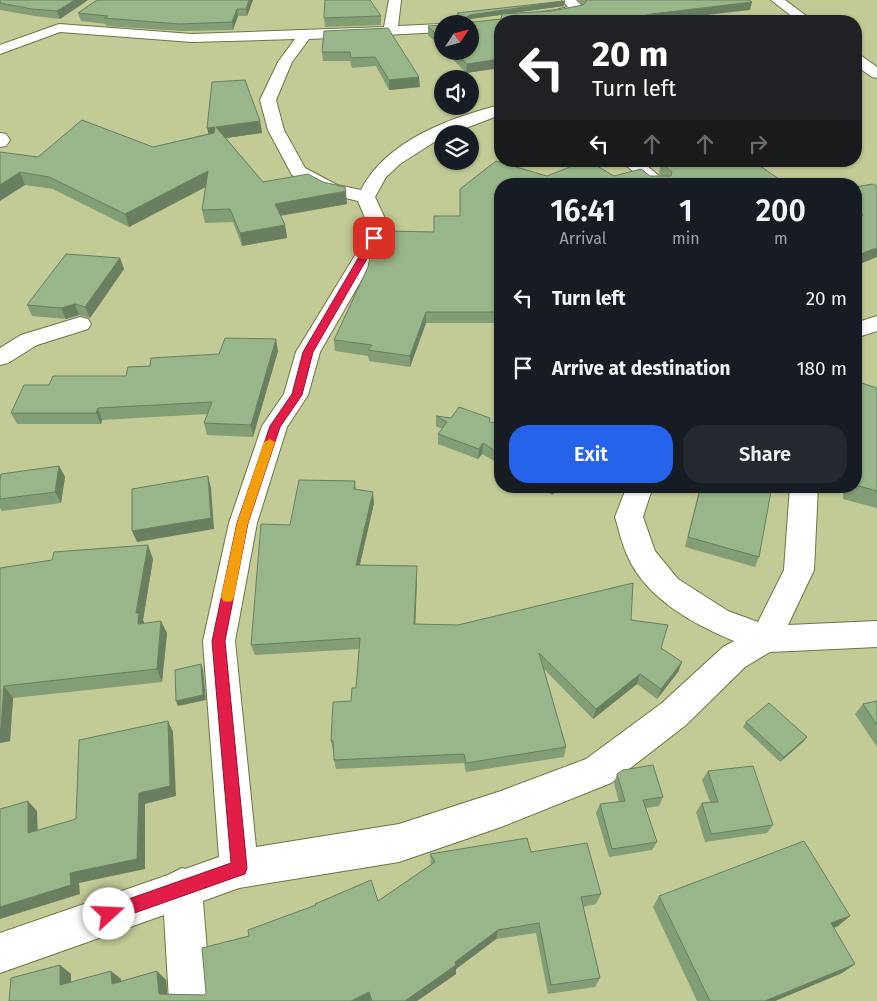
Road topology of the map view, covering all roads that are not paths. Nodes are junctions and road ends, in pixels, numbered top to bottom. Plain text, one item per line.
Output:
1 (395, 0) edge
2 (568, 0) edge
3 (777, 0) edge
4 (550, 15) edge
5 (798, 15) edge
6 (74, 17) dead end
7 (59, 28) junction
8 (434, 28) edge
9 (390, 31) junction
10 (305, 34) junction
11 (0, 50) edge
12 (862, 63) edge
13 (877, 74) edge
14 (494, 112) edge
15 (638, 167) edge
16 (652, 178) edge
17 (366, 197) junction
18 (877, 323) edge
19 (80, 324) dead end
20 (862, 328) edge
21 (0, 358) edge
22 (637, 493) edge
23 (804, 493) edge
24 (877, 634) edge
25 (765, 639) junction
26 (239, 868) junction
27 (182, 887) junction
28 (0, 953) edge
29 (190, 1001) edge

1 - 9 street
2 - 4 street
3 - 5 street
6 - 7 street
7 - 10 street
7 - 11 street
8 - 9 street
9 - 10 street
10 - 17 street
12 - 13 street
14 - 17 street
15 - 16 street
17 - 26 street
18 - 20 street
19 - 21 street
22 - 25 street
23 - 25 street
24 - 25 street
25 - 26 street
26 - 27 street
27 - 28 street
27 - 29 street

